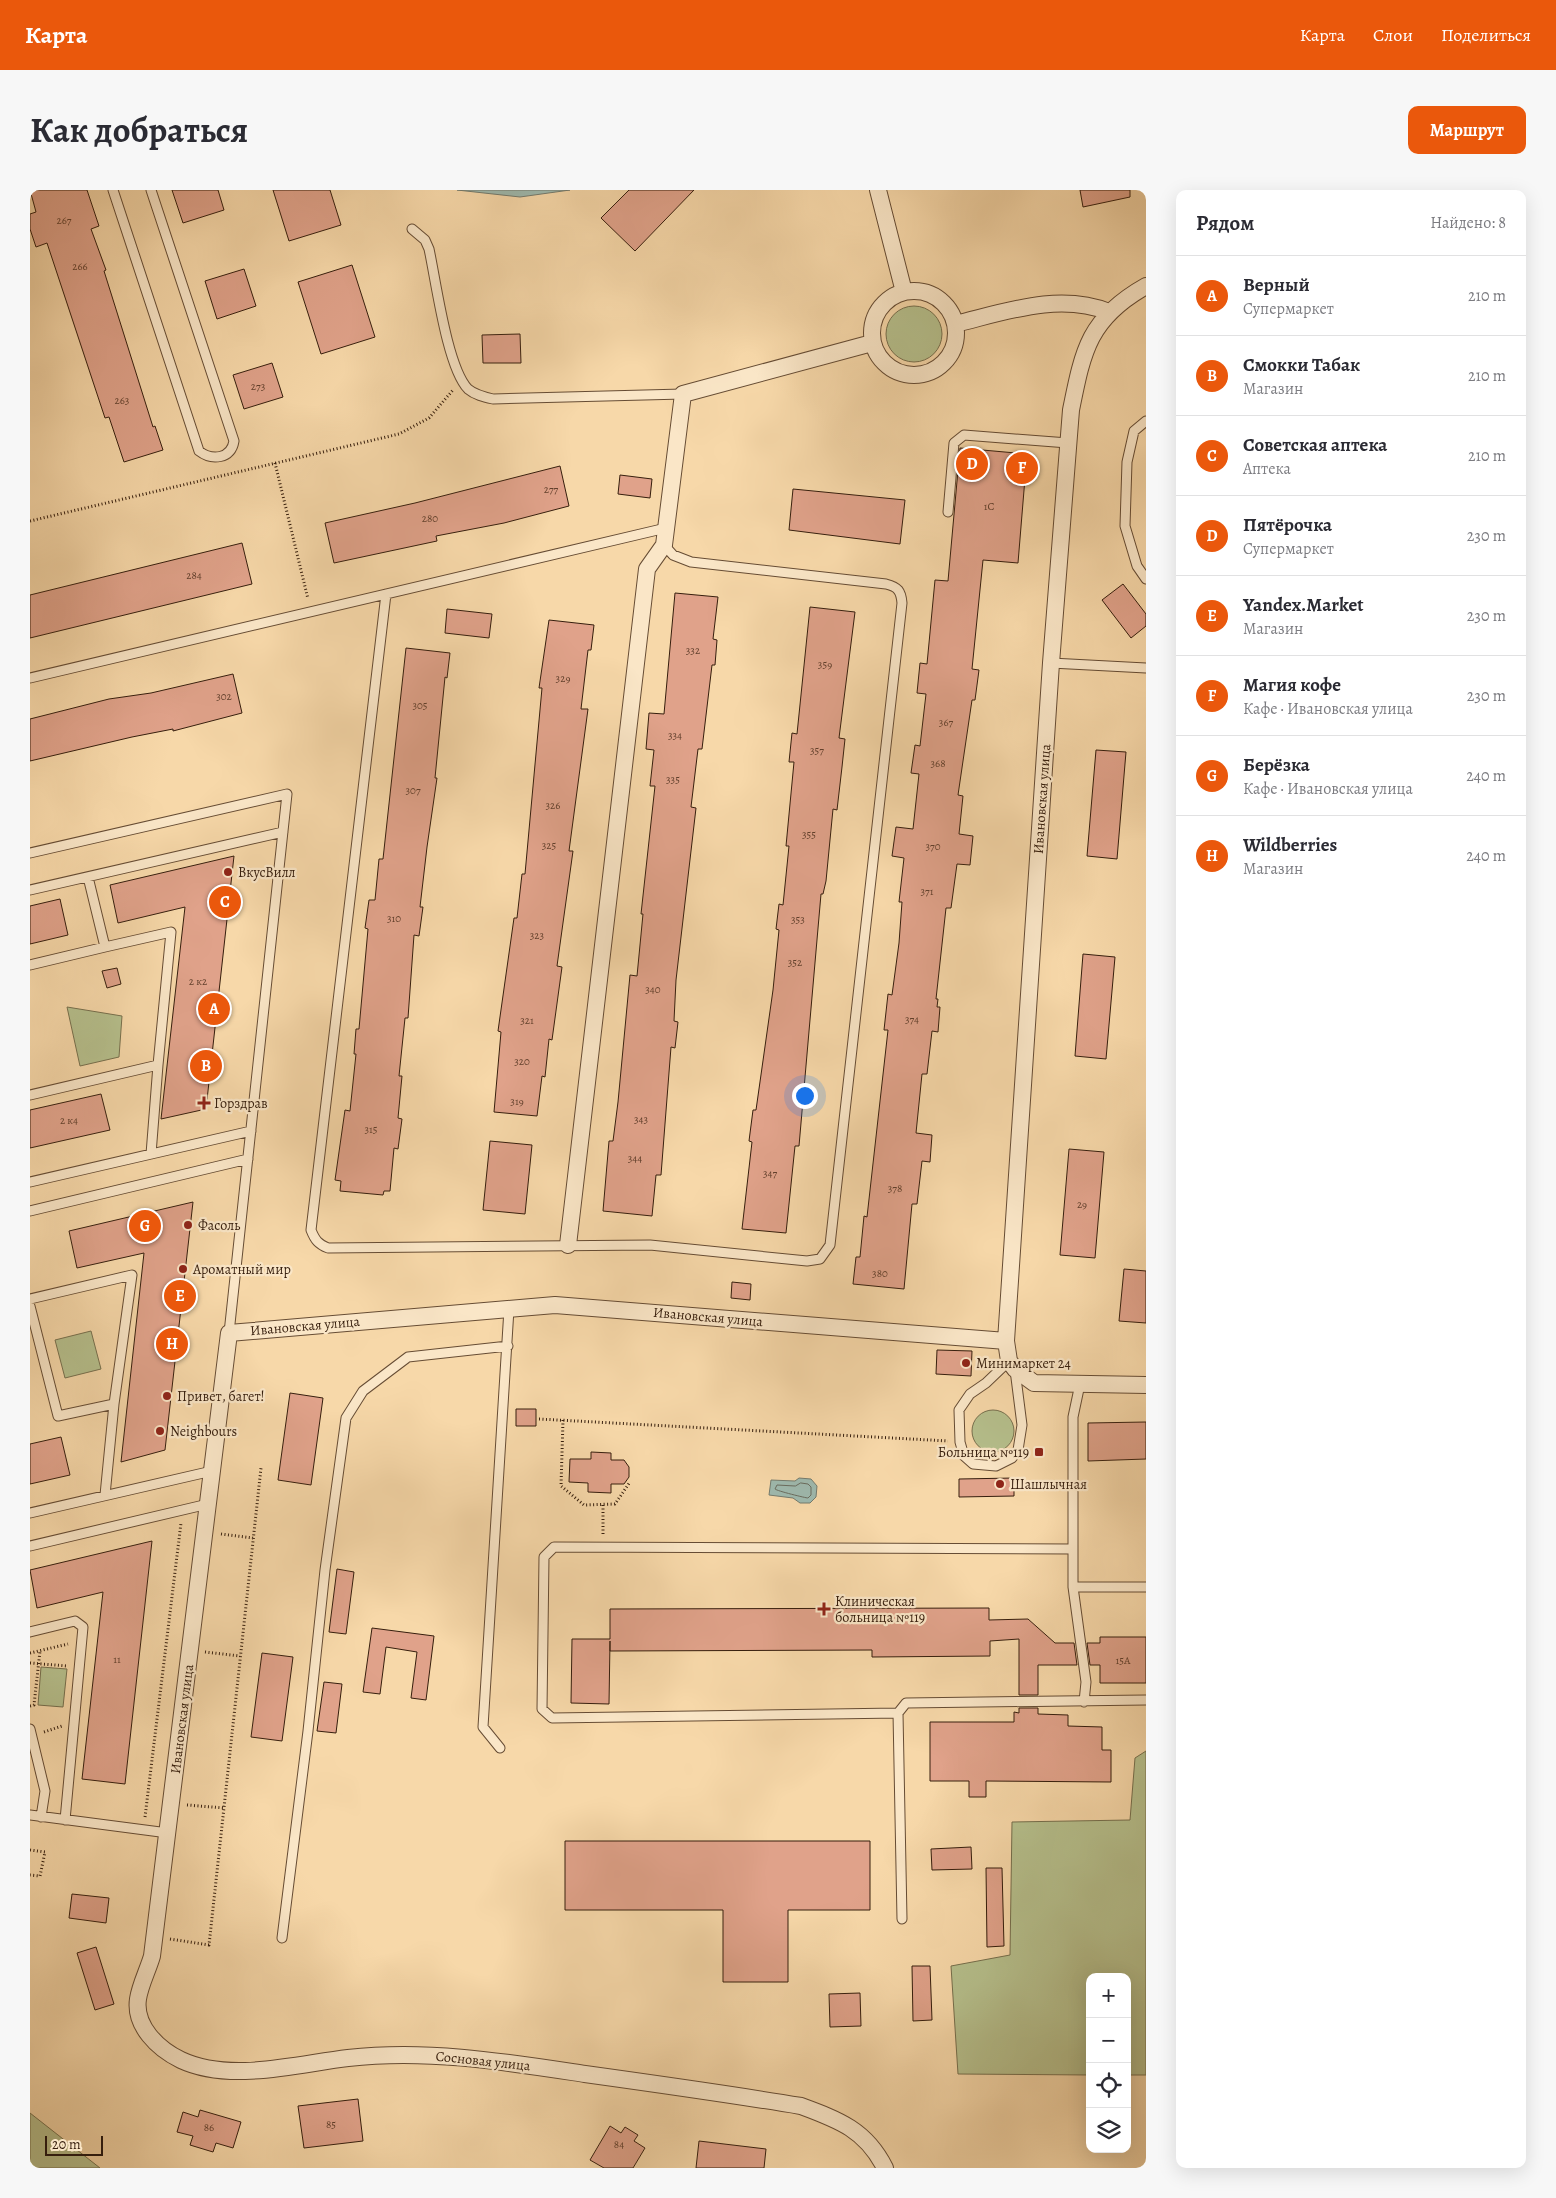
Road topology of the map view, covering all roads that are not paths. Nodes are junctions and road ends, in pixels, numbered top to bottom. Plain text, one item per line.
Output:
1 (113, 190) edge
2 (151, 190) edge
3 (878, 190) edge
4 (412, 230) dead end
5 (1146, 286) edge
6 (904, 292) junction
7 (1109, 312) junction
8 (955, 324) junction
9 (872, 343) junction
10 (683, 394) junction
11 (1146, 421) edge
12 (1068, 443) junction
13 (948, 512) dead end
14 (666, 528) junction
15 (664, 545) junction
16 (1146, 579) edge
17 (386, 594) junction
18 (1051, 663) junction
19 (1146, 668) edge
20 (30, 678) edge
21 (284, 832) junction
22 (30, 853) edge
23 (88, 877) junction
24 (30, 890) edge
25 (105, 947) junction
26 (30, 965) edge
27 (158, 1065) junction
28 (30, 1095) edge
29 (251, 1131) junction
30 (150, 1154) junction
31 (248, 1159) junction
32 (30, 1182) edge
33 (30, 1211) edge
34 (568, 1245) junction
35 (30, 1299) edge
36 (30, 1306) edge
37 (510, 1309) junction
38 (229, 1333) junction
39 (1006, 1341) junction
40 (508, 1346) junction
41 (1012, 1365) junction
42 (1080, 1384) junction
43 (1146, 1385) edge
44 (114, 1404) junction
45 (212, 1471) junction
46 (104, 1496) junction
47 (208, 1504) junction
48 (30, 1513) edge
49 (30, 1546) edge
50 (1073, 1549) junction
51 (1073, 1587) junction
52 (1146, 1587) edge
53 (30, 1632) edge
54 (1146, 1700) edge
55 (1084, 1702) junction
56 (898, 1713) junction
57 (31, 1733) edge
58 (500, 1748) dead end
59 (30, 1816) edge
60 (41, 1817) junction
61 (65, 1820) junction
62 (168, 1833) junction
63 (902, 1919) dead end
64 (282, 1938) dead end
65 (152, 1956) joint
66 (885, 2168) edge

1 - 2 lane
3 - 6 street
4 - 10 lane
5 - 7 street, Ивановская улица
6 - 8 street
6 - 9 street
7 - 8 street
7 - 12 street, Ивановская улица
8 - 9 street
9 - 10 street
10 - 14 street
11 - 16 lane
12 - 13 lane
12 - 18 street, Ивановская улица
14 - 15 street
14 - 17 lane
15 - 34 street
15 - 34 lane
17 - 20 lane
17 - 34 lane
18 - 19 lane
18 - 39 street, Ивановская улица
21 - 22 lane
21 - 23 lane
21 - 29 lane
23 - 24 lane
23 - 25 lane
25 - 26 lane
25 - 27 lane
27 - 28 lane
27 - 30 lane
29 - 30 lane
29 - 31 lane
30 - 32 lane
31 - 33 lane
31 - 38 lane
35 - 44 lane
36 - 44 lane
37 - 38 street, Ивановская улица
37 - 39 street, Ивановская улица
37 - 40 lane
38 - 45 street, Ивановская улица
39 - 41 street, Ивановская улица
40 - 58 lane
40 - 64 lane
41 - 41 lane
41 - 42 street
42 - 43 street
42 - 50 lane
44 - 46 lane
45 - 46 lane
45 - 47 street, Ивановская улица
46 - 48 lane
47 - 49 lane
47 - 62 street, Ивановская улица
50 - 51 lane
50 - 56 lane
51 - 52 lane
51 - 55 lane
53 - 61 lane
54 - 55 lane
55 - 56 lane
56 - 63 lane
57 - 60 lane
59 - 60 lane
60 - 61 lane
61 - 62 lane
62 - 65 street, Ивановская улица
65 - 66 street, Сосновая улица

